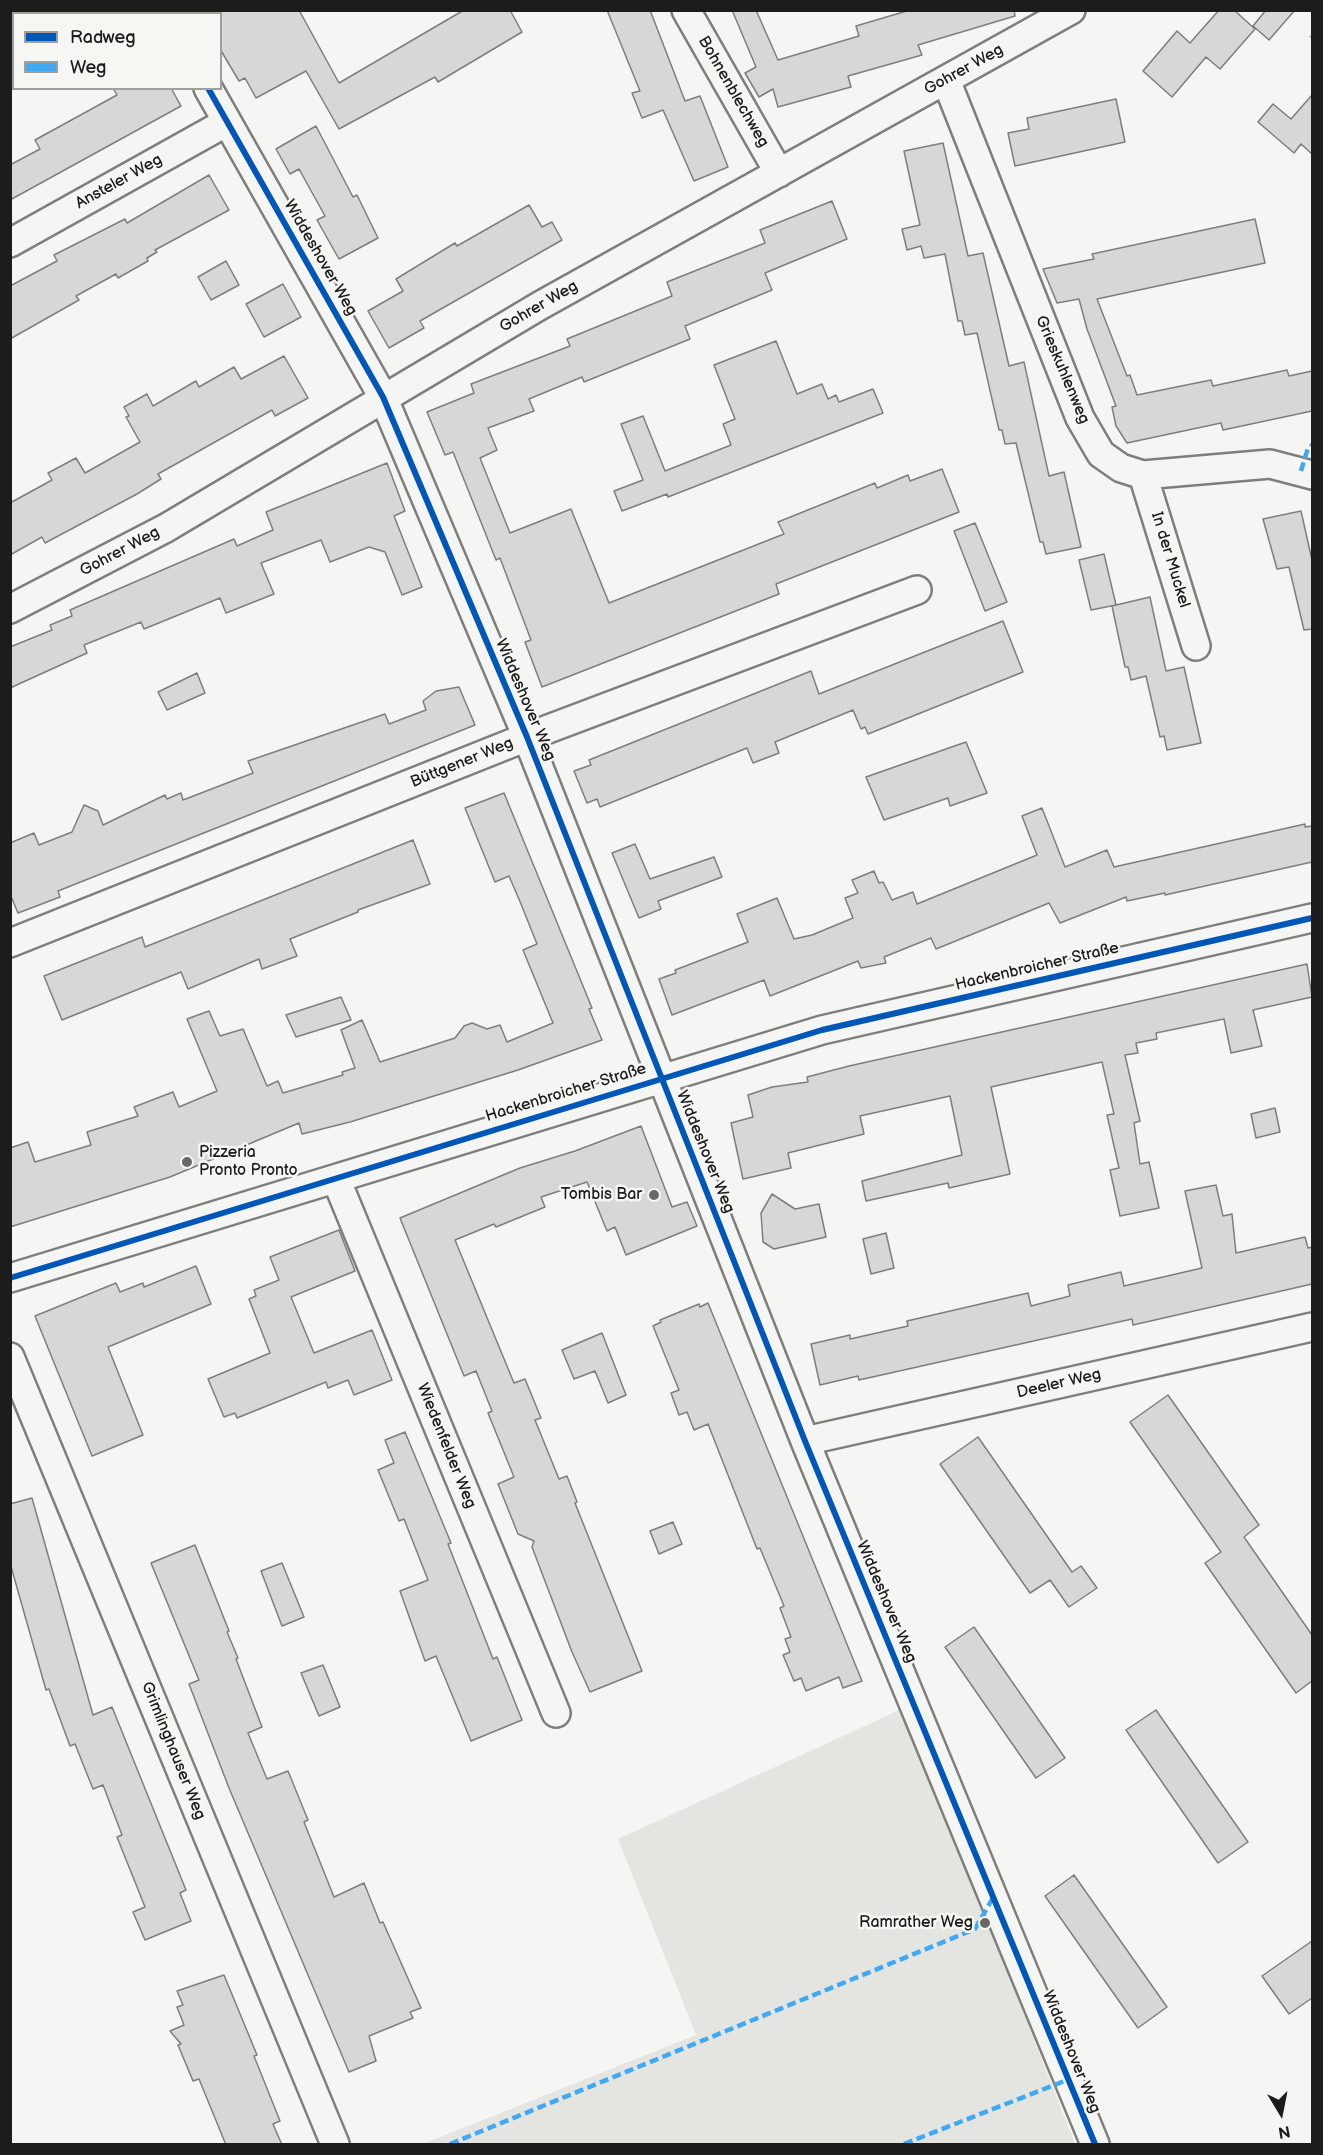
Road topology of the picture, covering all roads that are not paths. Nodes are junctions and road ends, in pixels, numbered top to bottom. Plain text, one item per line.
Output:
1 (686, 10) edge
2 (1071, 10) edge
3 (946, 80) junction
4 (209, 90) edge
5 (226, 122) junction
6 (779, 173) junction
7 (10, 243) edge
8 (383, 397) junction
9 (1143, 475) junction
10 (1312, 475) edge
11 (917, 590) dead end
12 (10, 609) edge
13 (1196, 646) dead end
14 (527, 737) junction
15 (1312, 918) edge
16 (10, 943) edge
17 (661, 1078) junction
18 (336, 1179) junction
19 (10, 1278) edge
20 (1312, 1327) edge
21 (10, 1357) edge
22 (805, 1441) junction
23 (556, 1713) dead end
24 (335, 2145) edge
25 (1095, 2145) edge

1 - 6 street, Bohnenblechweg
2 - 3 street, Gohrer Weg
3 - 6 street, Gohrer Weg
3 - 9 street, Grieskuhlenweg
4 - 5 street, Widdeshover Weg
5 - 7 street, Ansteler Weg
5 - 8 street, Widdeshover Weg
6 - 8 street, Gohrer Weg
8 - 12 street, Gohrer Weg
8 - 14 street, Widdeshover Weg
9 - 10 street, Grieskuhlenweg
9 - 13 street, In der Muckel
11 - 14 street, Büttgener Weg
14 - 16 street, Büttgener Weg
14 - 17 street, Widdeshover Weg
15 - 17 street, Hackenbroicher Straße
17 - 18 street, Hackenbroicher Straße
17 - 22 street, Widdeshover Weg
18 - 19 street, Hackenbroicher Straße
18 - 23 street, Wiedenfelder Weg
20 - 22 street, Deeler Weg
21 - 24 street, Grimlinghauser Weg
22 - 25 street, Widdeshover Weg

